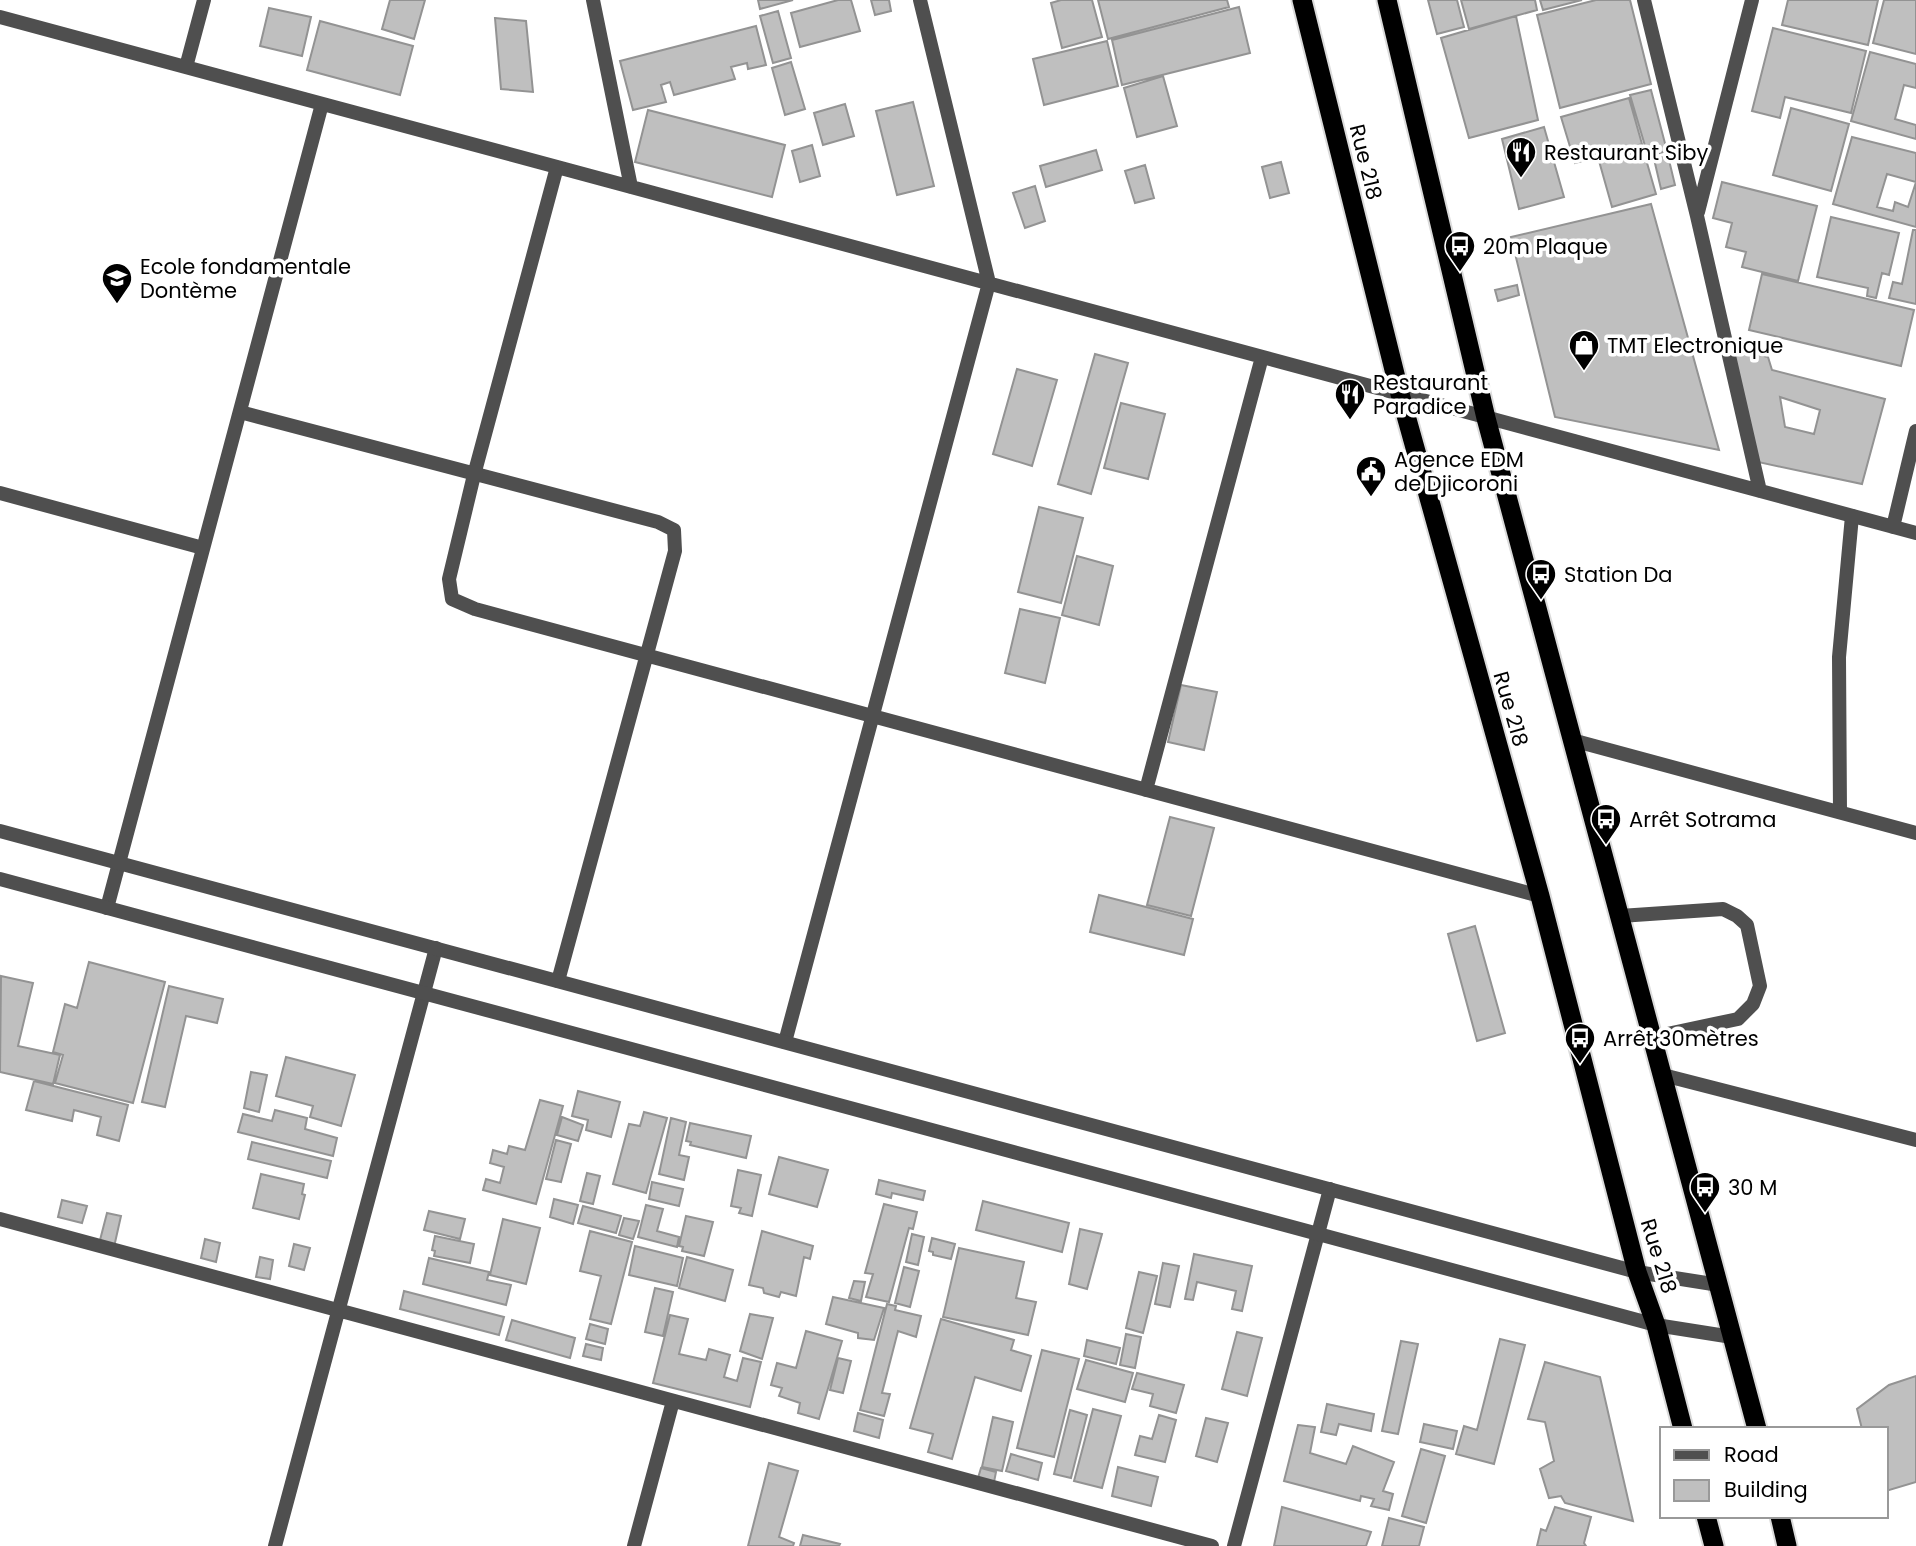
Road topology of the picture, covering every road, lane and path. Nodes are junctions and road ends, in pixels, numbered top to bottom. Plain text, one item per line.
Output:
1 (204, 0) edge
2 (593, 0) edge
3 (920, 0) edge
4 (1303, 0) edge
5 (1387, 0) edge
6 (1644, 0) edge
7 (1752, 0) edge
8 (0, 17) edge
9 (186, 67) junction
10 (322, 104) junction
11 (557, 167) junction
12 (631, 187) junction
13 (1697, 216) junction
14 (989, 283) junction
15 (1262, 357) junction
16 (1400, 394) junction
17 (240, 412) junction
18 (1486, 418) junction
19 (1916, 432) edge
20 (474, 475) junction
21 (1760, 491) junction
22 (0, 493) edge
23 (1852, 516) junction
24 (1893, 527) junction
25 (1916, 533) edge
26 (203, 548) junction
27 (645, 655) junction
28 (873, 716) junction
29 (1572, 740) junction
30 (1146, 790) junction
31 (1840, 812) junction
32 (0, 831) edge
33 (1916, 833) edge
34 (119, 863) junction
35 (0, 879) edge
36 (1540, 896) junction
37 (107, 908) junction
38 (1620, 915) junction
39 (436, 948) junction
40 (558, 981) junction
41 (424, 993) junction
42 (1653, 1037) junction
43 (785, 1042) junction
44 (1663, 1075) junction
45 (1916, 1140) edge
46 (1330, 1189) junction
47 (0, 1219) edge
48 (1318, 1234) junction
49 (1637, 1272) junction
50 (1719, 1285) junction
51 (339, 1311) junction
52 (1656, 1325) junction
53 (1732, 1337) junction
54 (673, 1401) junction
55 (1683, 1427) edge
56 (1756, 1427) edge
57 (1707, 1518) edge
58 (1780, 1518) edge
59 (275, 1546) edge
60 (634, 1546) edge
61 (1212, 1546) edge
62 (1234, 1546) edge
63 (1714, 1546) edge
64 (1787, 1546) edge

1 - 9 street
2 - 12 street
3 - 14 street
4 - 16 highway, Rue 218
5 - 18 highway
6 - 13 street
7 - 13 street
8 - 9 street
9 - 10 street
10 - 11 street
10 - 17 street
11 - 12 street
11 - 20 street
12 - 14 street
13 - 21 street
14 - 15 street
14 - 28 street
15 - 16 street
15 - 30 street
16 - 18 street
16 - 36 highway, Rue 218
17 - 20 street
17 - 26 street
18 - 21 street
18 - 29 highway
19 - 24 street
20 - 27 street
20 - 27 street
21 - 23 street
22 - 26 street
23 - 24 street
23 - 31 street
24 - 25 street
26 - 34 street
27 - 28 street
27 - 40 street
28 - 30 street
28 - 43 street
29 - 31 street
29 - 38 highway
30 - 36 street
31 - 33 street
32 - 34 street
34 - 37 street
34 - 39 street
35 - 37 street
36 - 49 highway, Rue 218
37 - 41 street
38 - 42 highway
38 - 42 street
39 - 40 street
39 - 41 street
40 - 43 street
41 - 48 street
41 - 51 street
42 - 44 highway
43 - 46 street
44 - 45 street
44 - 50 highway
46 - 48 street
46 - 49 street
47 - 51 street
48 - 52 street
48 - 62 street
49 - 50 street
49 - 52 highway, Rue 218
50 - 53 highway
51 - 54 street
51 - 59 street
52 - 53 street
52 - 55 highway, Rue 218
53 - 56 highway
54 - 60 street
54 - 61 street
57 - 63 highway
58 - 64 highway

